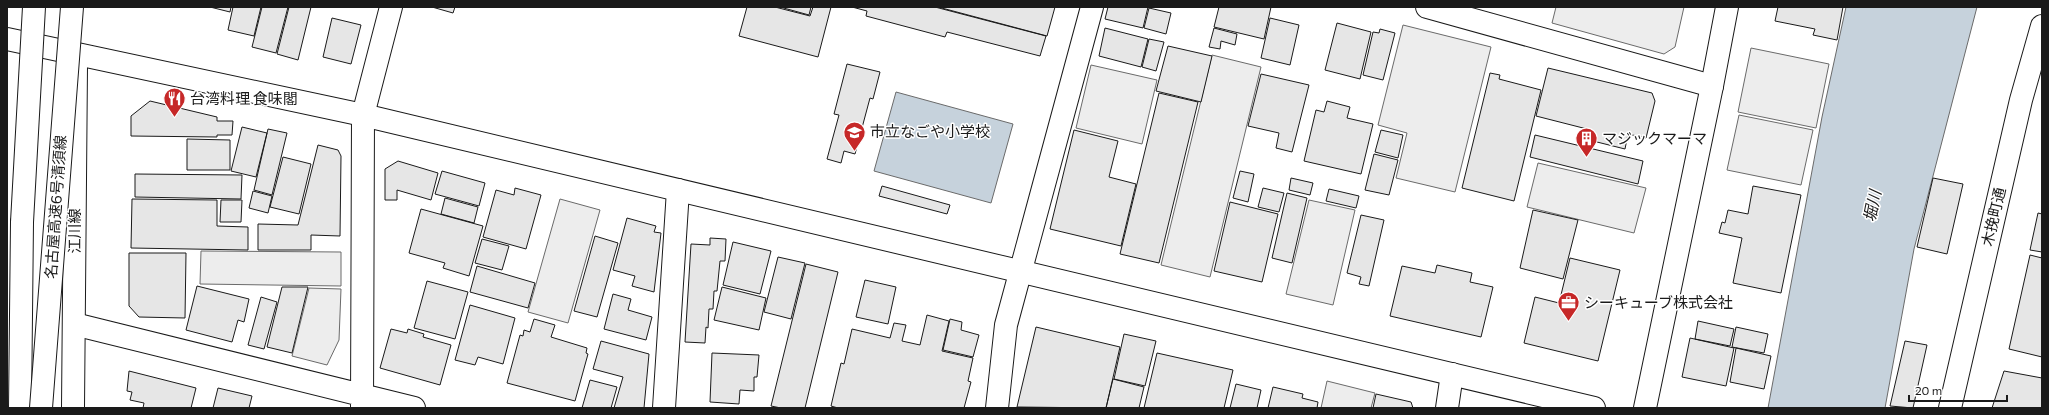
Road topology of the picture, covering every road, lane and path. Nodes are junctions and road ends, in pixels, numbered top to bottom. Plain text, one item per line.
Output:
1 (34, 7) edge
2 (72, 7) edge
3 (81, 7) edge
4 (391, 7) edge
5 (1092, 7) edge
6 (1427, 7) edge
7 (1727, 7) edge
8 (2042, 26) edge
9 (7, 39) edge
10 (77, 53) junction
11 (1712, 86) junction
12 (363, 115) junction
13 (678, 190) junction
14 (1022, 273) junction
15 (74, 324) junction
16 (1452, 374) junction
17 (362, 402) edge
18 (20, 408) edge
19 (41, 408) edge
20 (73, 408) edge
21 (414, 408) edge
22 (664, 408) edge
23 (997, 408) edge
24 (1447, 408) edge
25 (1594, 408) edge
26 (1644, 408) edge
27 (1950, 408) edge

1 - 18 main road, bridge
2 - 19 main road, 名古屋高速6号清須線, bridge
3 - 10 main road, 江川線
4 - 12 main road
5 - 14 main road
6 - 11 main road
7 - 11 main road
8 - 27 main road, 木挽町通
9 - 10 main road
10 - 12 main road
10 - 15 main road, 江川線
11 - 26 main road
12 - 13 main road
12 - 17 main road
13 - 14 main road
13 - 22 main road
14 - 16 main road
14 - 23 main road
15 - 17 main road
15 - 20 main road, 江川線
16 - 24 main road
16 - 25 main road
17 - 21 main road

